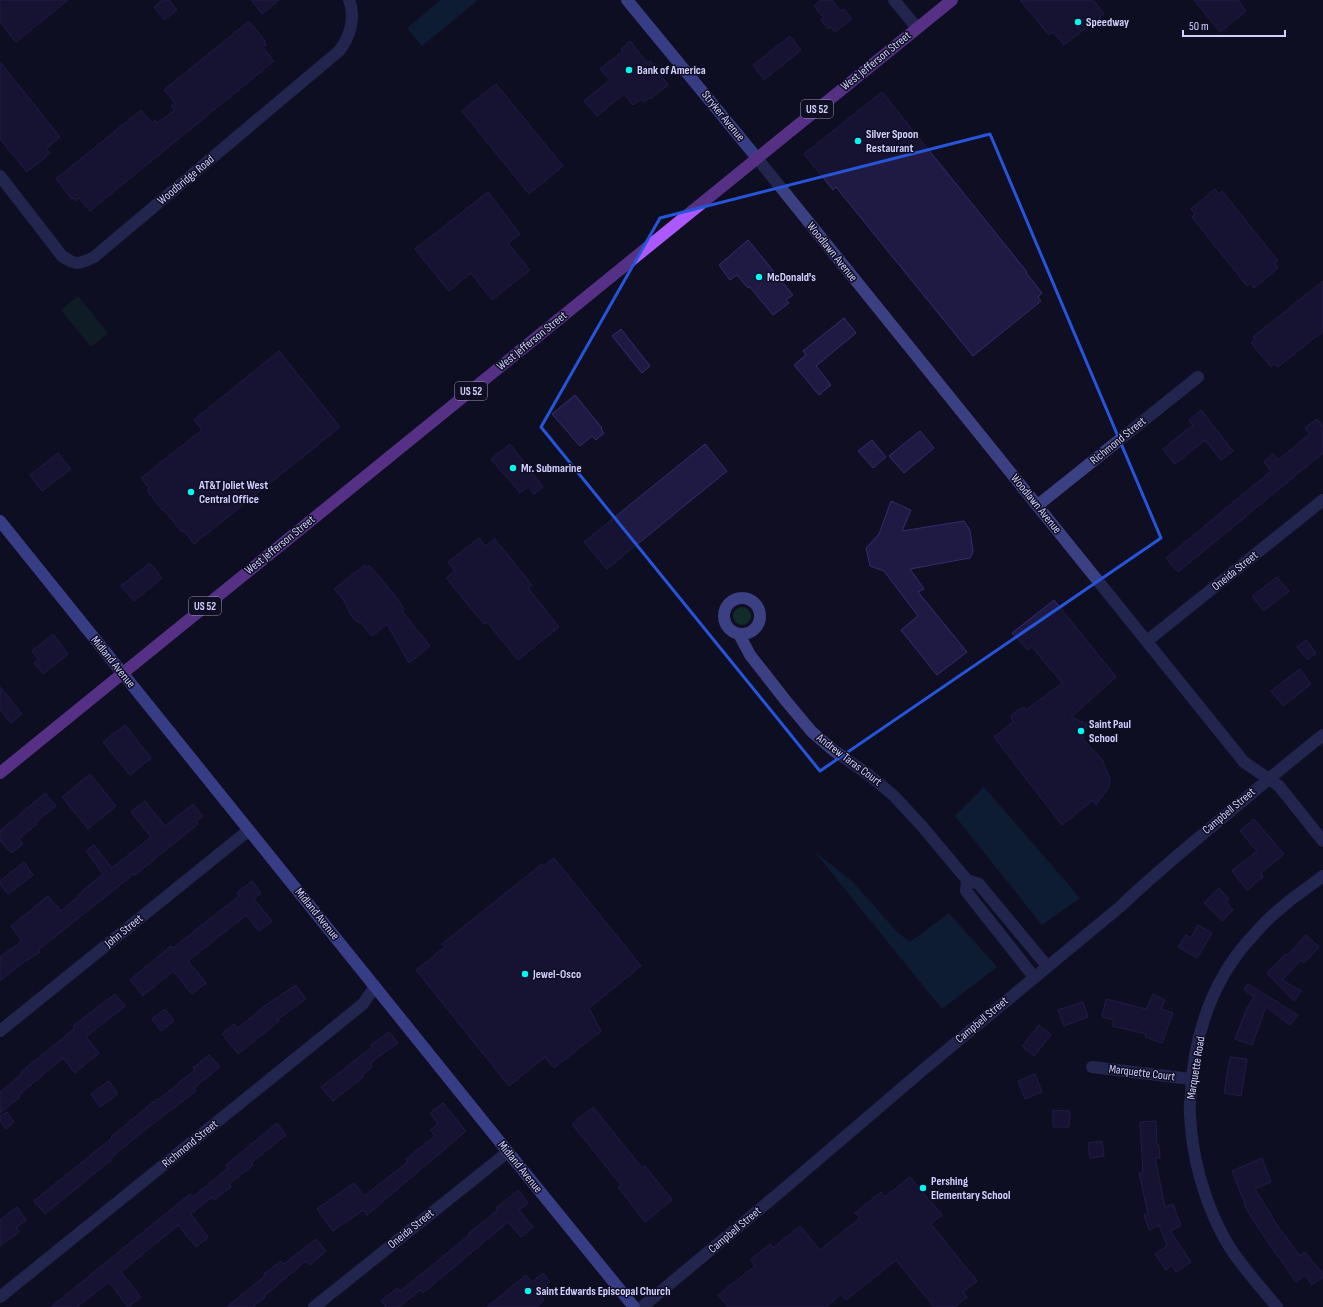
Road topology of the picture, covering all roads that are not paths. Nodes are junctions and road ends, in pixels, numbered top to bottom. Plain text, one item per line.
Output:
1 (349, 0) edge
2 (627, 0) edge
3 (894, 0) edge
4 (952, 0) edge
5 (917, 28) junction
6 (757, 158) junction
7 (0, 176) edge
8 (1198, 377) dead end
9 (1323, 500) edge
10 (1038, 505) junction
11 (0, 521) edge
12 (739, 634) dead end
13 (1147, 641) junction
14 (122, 674) junction
15 (1323, 735) edge
16 (0, 773) edge
17 (1268, 779) junction
18 (249, 830) junction
19 (1323, 841) edge
20 (1323, 876) edge
21 (967, 880) junction
22 (1047, 966) junction
23 (1034, 977) junction
24 (375, 986) junction
25 (0, 1031) edge
26 (1092, 1067) dead end
27 (1191, 1079) junction
28 (508, 1152) junction
29 (0, 1297) edge
30 (314, 1307) edge
31 (634, 1307) edge
32 (642, 1307) edge
33 (1276, 1307) edge

1 - 7 street, Woodbridge Road
2 - 6 main road, Stryker Avenue
3 - 5 street
4 - 5 main road, West Jefferson Street / US 52
5 - 6 main road, West Jefferson Street / US 52
6 - 10 street, Woodlawn Avenue
6 - 14 main road, West Jefferson Street / US 52
8 - 10 street, Richmond Street
9 - 13 street, Oneida Street
10 - 13 street, Woodlawn Avenue
11 - 14 main road, Midland Avenue
12 - 21 street, Andrew Taras Court
13 - 17 street, Woodlawn Avenue
14 - 16 main road, West Jefferson Street / US 52
14 - 18 main road, Midland Avenue
15 - 17 street, Campbell Street
17 - 19 street, Woodlawn Avenue
17 - 22 street, Campbell Street
18 - 24 main road, Midland Avenue
18 - 25 street, John Street
20 - 27 street, Marquette Road
21 - 22 street, Andrew Taras Court
21 - 23 street, Andrew Taras Court
22 - 23 street, Campbell Street
23 - 32 street, Campbell Street
24 - 28 main road, Midland Avenue
24 - 29 street, Richmond Street
26 - 27 street, Marquette Court
27 - 33 street, Marquette Road
28 - 30 street, Oneida Street
28 - 31 main road, Midland Avenue

